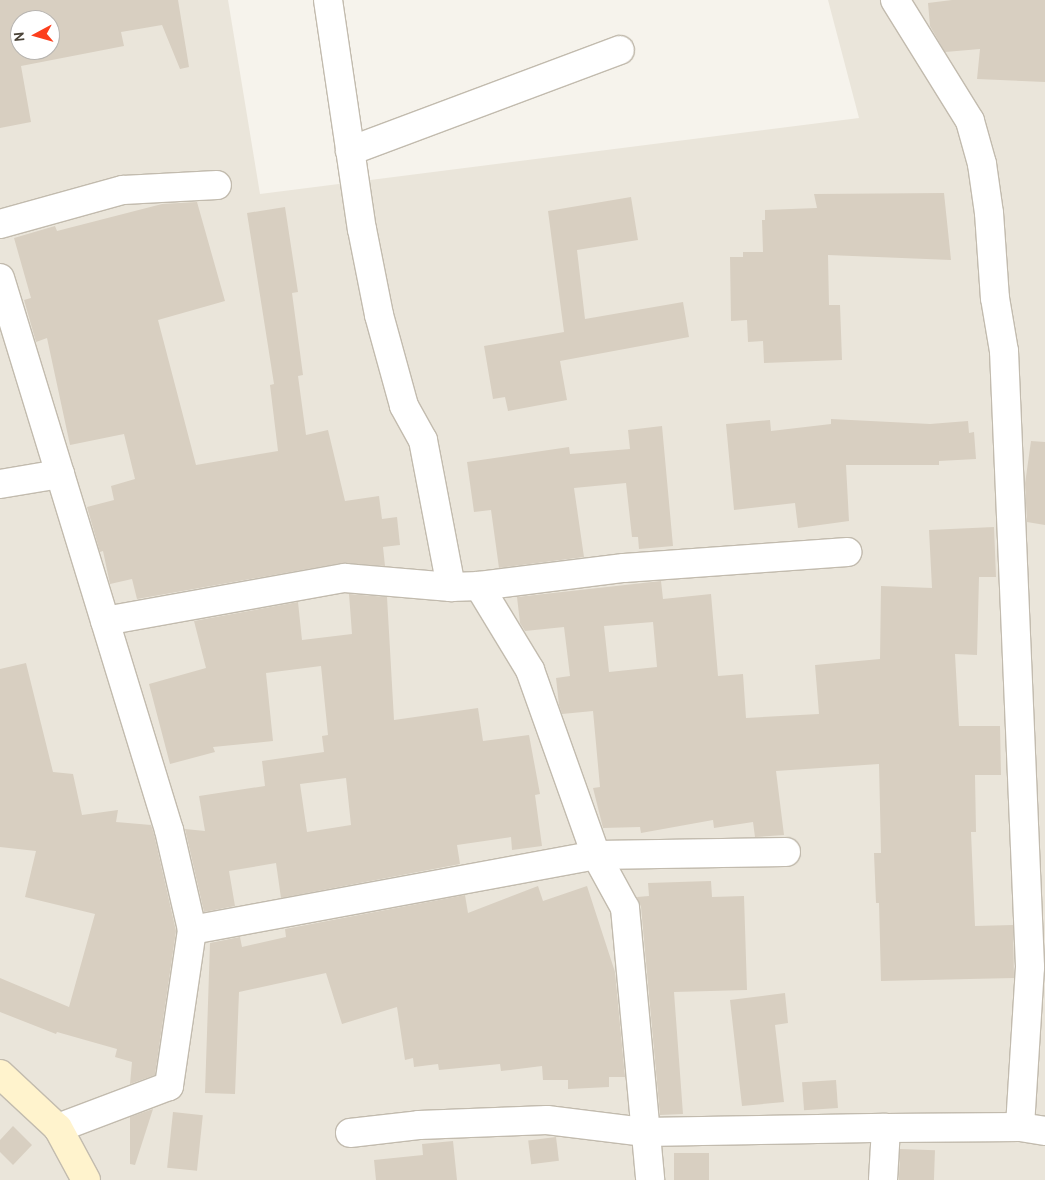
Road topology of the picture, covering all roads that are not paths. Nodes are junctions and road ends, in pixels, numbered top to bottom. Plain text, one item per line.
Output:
1 (328, 0) edge
2 (895, 0) edge
3 (620, 50) dead end
4 (350, 151) junction
5 (218, 185) dead end
6 (0, 224) edge
7 (0, 278) edge
8 (60, 474) junction
9 (0, 484) edge
10 (847, 552) dead end
11 (479, 586) junction
12 (451, 587) junction
13 (105, 621) junction
14 (786, 852) dead end
15 (596, 855) junction
16 (192, 930) junction
17 (0, 1074) edge
18 (58, 1128) junction
19 (886, 1128) junction
20 (1032, 1129) edge
21 (645, 1132) junction
22 (350, 1133) dead end
23 (86, 1180) edge
24 (650, 1180) edge
25 (883, 1180) edge

1 - 4 street
2 - 20 street
3 - 4 street
4 - 12 street
5 - 6 street
7 - 8 street
8 - 9 street
8 - 13 street
10 - 11 street
11 - 12 street
11 - 15 street
12 - 13 street
13 - 16 street
14 - 15 street
15 - 16 street
15 - 21 street
16 - 18 street
17 - 18 street
18 - 23 street
19 - 20 street
19 - 21 street
19 - 25 street
21 - 22 street
21 - 24 street

